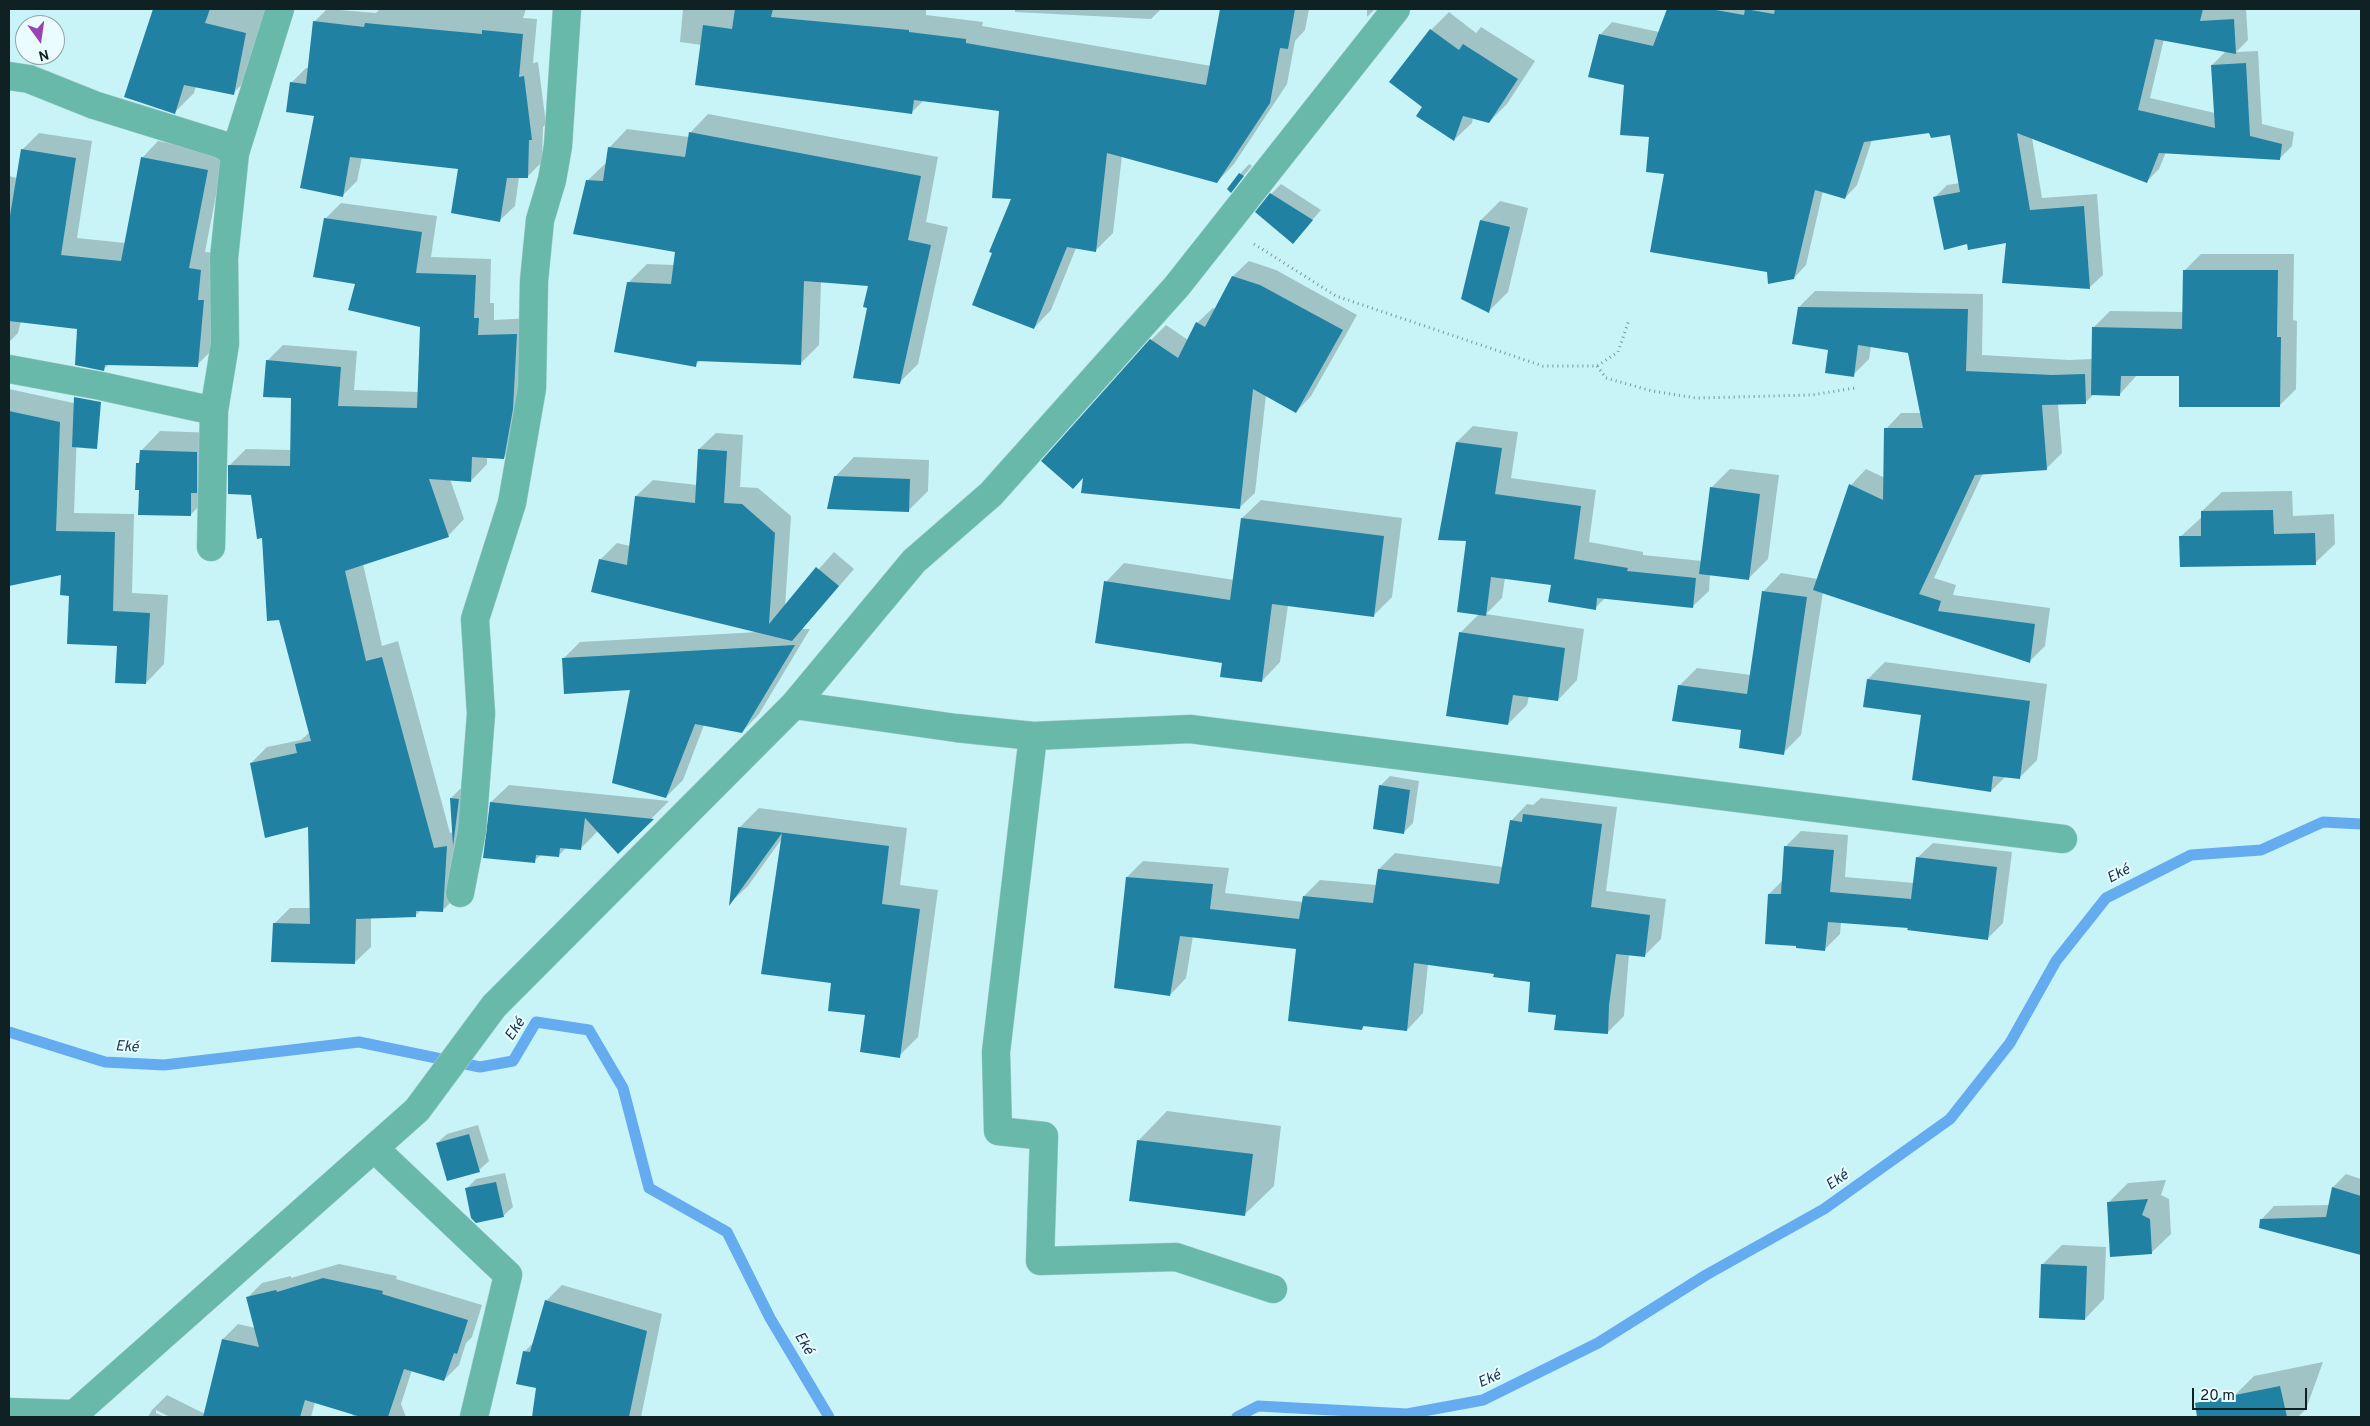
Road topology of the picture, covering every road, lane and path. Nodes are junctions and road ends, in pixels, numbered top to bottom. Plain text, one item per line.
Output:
1 (280, 9) edge
2 (567, 9) edge
3 (1396, 9) edge
4 (9, 76) edge
5 (235, 153) junction
6 (1225, 226) junction
7 (1629, 320) dead end
8 (1597, 366) junction
9 (9, 369) edge
10 (1855, 388) dead end
11 (214, 411) junction
12 (211, 547) dead end
13 (794, 704) junction
14 (1033, 736) junction
15 (2063, 839) dead end
16 (460, 894) dead end
17 (374, 1148) junction
18 (1274, 1289) dead end
19 (9, 1412) edge
20 (72, 1416) edge
21 (474, 1417) edge

1 - 5 street
2 - 16 street
3 - 6 street
4 - 5 street
5 - 11 street
6 - 8 path
6 - 13 street
7 - 8 path
8 - 10 path
9 - 11 street
11 - 12 street
13 - 14 street
13 - 17 street
14 - 15 street
14 - 18 street
17 - 20 street
17 - 21 street
19 - 20 street

